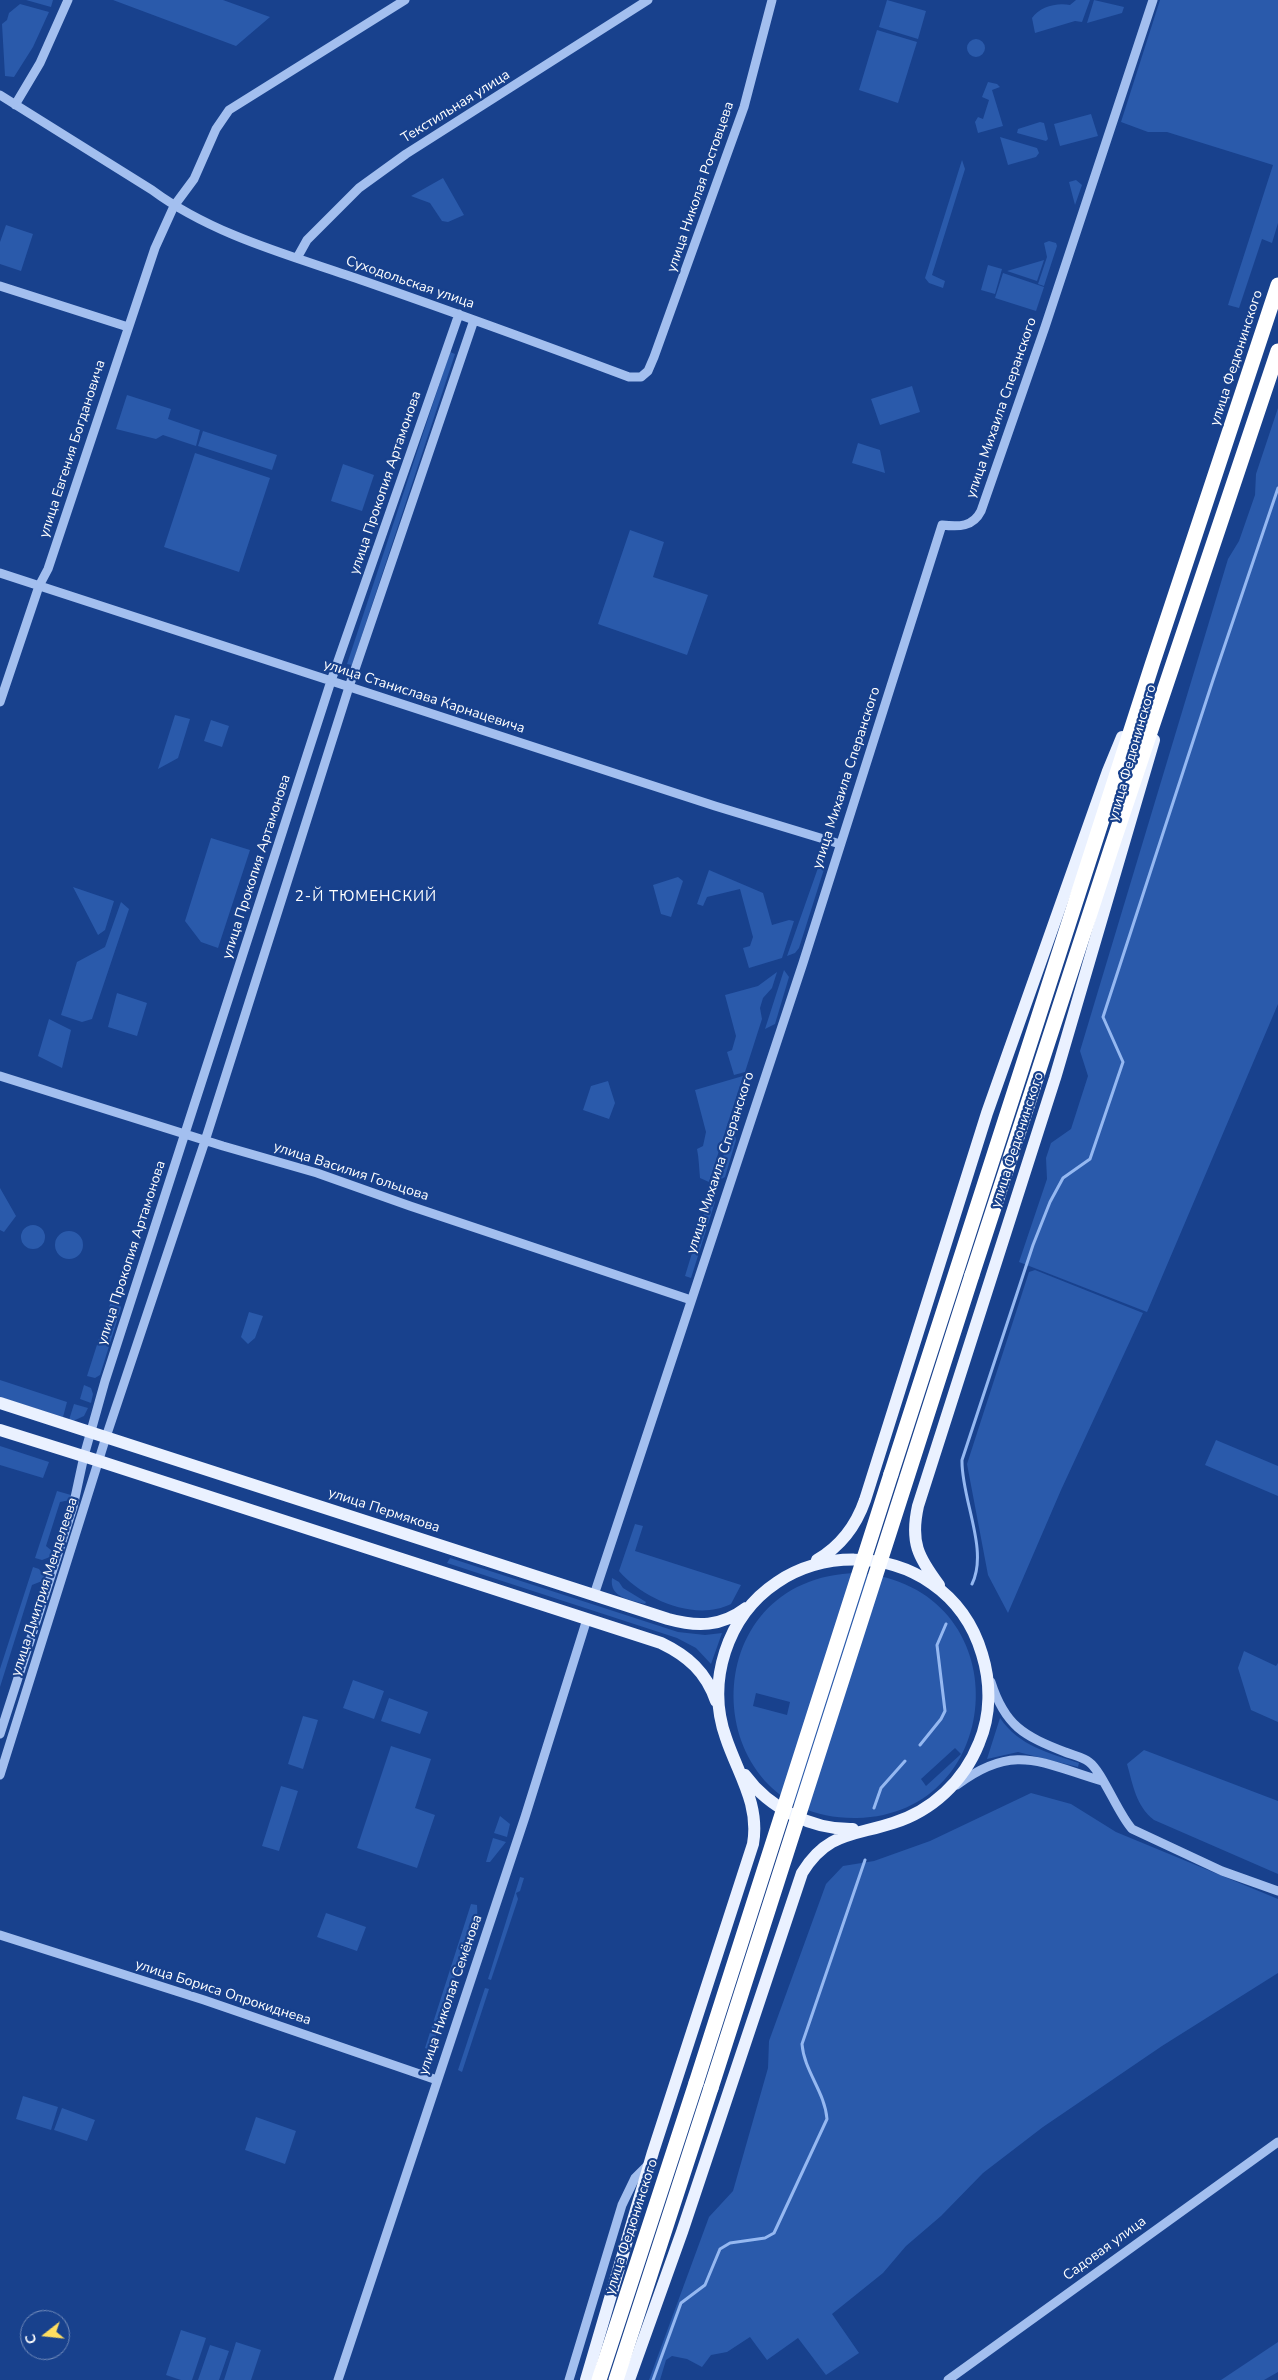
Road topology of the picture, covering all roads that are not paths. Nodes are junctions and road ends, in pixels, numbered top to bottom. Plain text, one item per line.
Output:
1 (68, 0) edge
2 (405, 0) edge
3 (648, 0) edge
4 (772, 0) edge
5 (1153, 0) edge
6 (0, 95) edge
7 (16, 105) junction
8 (174, 206) junction
9 (297, 258) junction
10 (1278, 285) edge
11 (0, 286) edge
12 (458, 314) junction
13 (474, 320) junction
14 (128, 327) junction
15 (1278, 351) edge
16 (641, 377) joint
17 (0, 573) edge
18 (39, 586) junction
19 (1151, 669) junction
20 (1172, 673) junction
21 (331, 681) junction
22 (349, 687) junction
23 (0, 702) edge
24 (840, 844) junction
25 (0, 1076) edge
26 (185, 1135) junction
27 (205, 1141) junction
28 (691, 1300) junction
29 (0, 1403) edge
30 (0, 1430) edge
31 (91, 1432) junction
32 (106, 1437) junction
33 (84, 1456) junction
34 (99, 1461) junction
35 (797, 1571) junction
36 (594, 1595) junction
37 (756, 1600) junction
38 (956, 1606) junction
39 (587, 1619) junction
40 (985, 1664) junction
41 (720, 1714) junction
42 (0, 1734) edge
43 (735, 1758) junction
44 (0, 1775) edge
45 (1102, 1781) junction
46 (943, 1796) junction
47 (878, 1827) junction
48 (1278, 1891) edge
49 (0, 1935) edge
50 (437, 2080) junction
51 (1278, 2142) edge
52 (650, 2163) junction
53 (338, 2380) edge
54 (569, 2380) edge
55 (586, 2380) edge
56 (599, 2380) edge
57 (616, 2380) edge
58 (629, 2380) edge
59 (948, 2380) edge

1 - 7 street
2 - 8 street
3 - 9 street, Текстильная улица
4 - 16 street, улица Николая Ростовцева
5 - 24 street, улица Михаила Сперанского
6 - 7 street, Суходольская улица
7 - 8 street, Суходольская улица
8 - 9 street, Суходольская улица
8 - 14 street, улица Евгения Богдановича
9 - 12 street, Суходольская улица
10 - 19 highway, улица Федюнинского
11 - 14 street
12 - 13 street, Суходольская улица
12 - 21 street, улица Прокопия Артамонова
13 - 16 street, Суходольская улица
13 - 22 street
14 - 18 street, улица Евгения Богдановича
15 - 20 highway, улица Федюнинского
17 - 18 street, улица Станислава Карнацевича
18 - 21 street, улица Станислава Карнацевича
18 - 23 street, улица Евгения Богдановича
19 - 35 main road, улица Федюнинского
19 - 56 highway, улица Федюнинского, bridge
20 - 38 main road, улица Федюнинского
20 - 57 highway, улица Федюнинского, bridge
21 - 22 street, улица Станислава Карнацевича
21 - 26 street, улица Прокопия Артамонова
22 - 24 street, улица Станислава Карнацевича
22 - 27 street
24 - 28 street, улица Михаила Сперанского
25 - 26 street, улица Василия Гольцова
26 - 27 street, улица Василия Гольцова
26 - 31 street, улица Прокопия Артамонова
27 - 28 street, улица Василия Гольцова
27 - 32 street
28 - 36 street, улица Михаила Сперанского
29 - 31 main road, улица Пермякова
30 - 33 main road
31 - 32 main road, улица Пермякова
31 - 33 street, улица Дмитрия Менделеева
32 - 34 street, улица Дмитрия Менделеева
32 - 36 main road, улица Пермякова
33 - 34 main road
33 - 42 street, улица Дмитрия Менделеева
34 - 39 main road
34 - 44 street, улица Дмитрия Менделеева
35 - 37 main road
35 - 38 main road
36 - 37 main road, улица Пермякова
37 - 41 main road
38 - 40 main road
39 - 41 main road
39 - 50 street, улица Николая Семёнова
40 - 45 street
40 - 46 main road
41 - 43 main road
43 - 47 main road
43 - 52 main road
45 - 46 street
45 - 48 street
46 - 47 main road
47 - 58 main road
49 - 50 street, улица Бориса Опрокиднева
50 - 53 street, улица Николая Семёнова
51 - 59 street, Садовая улица
52 - 54 street
52 - 55 main road

